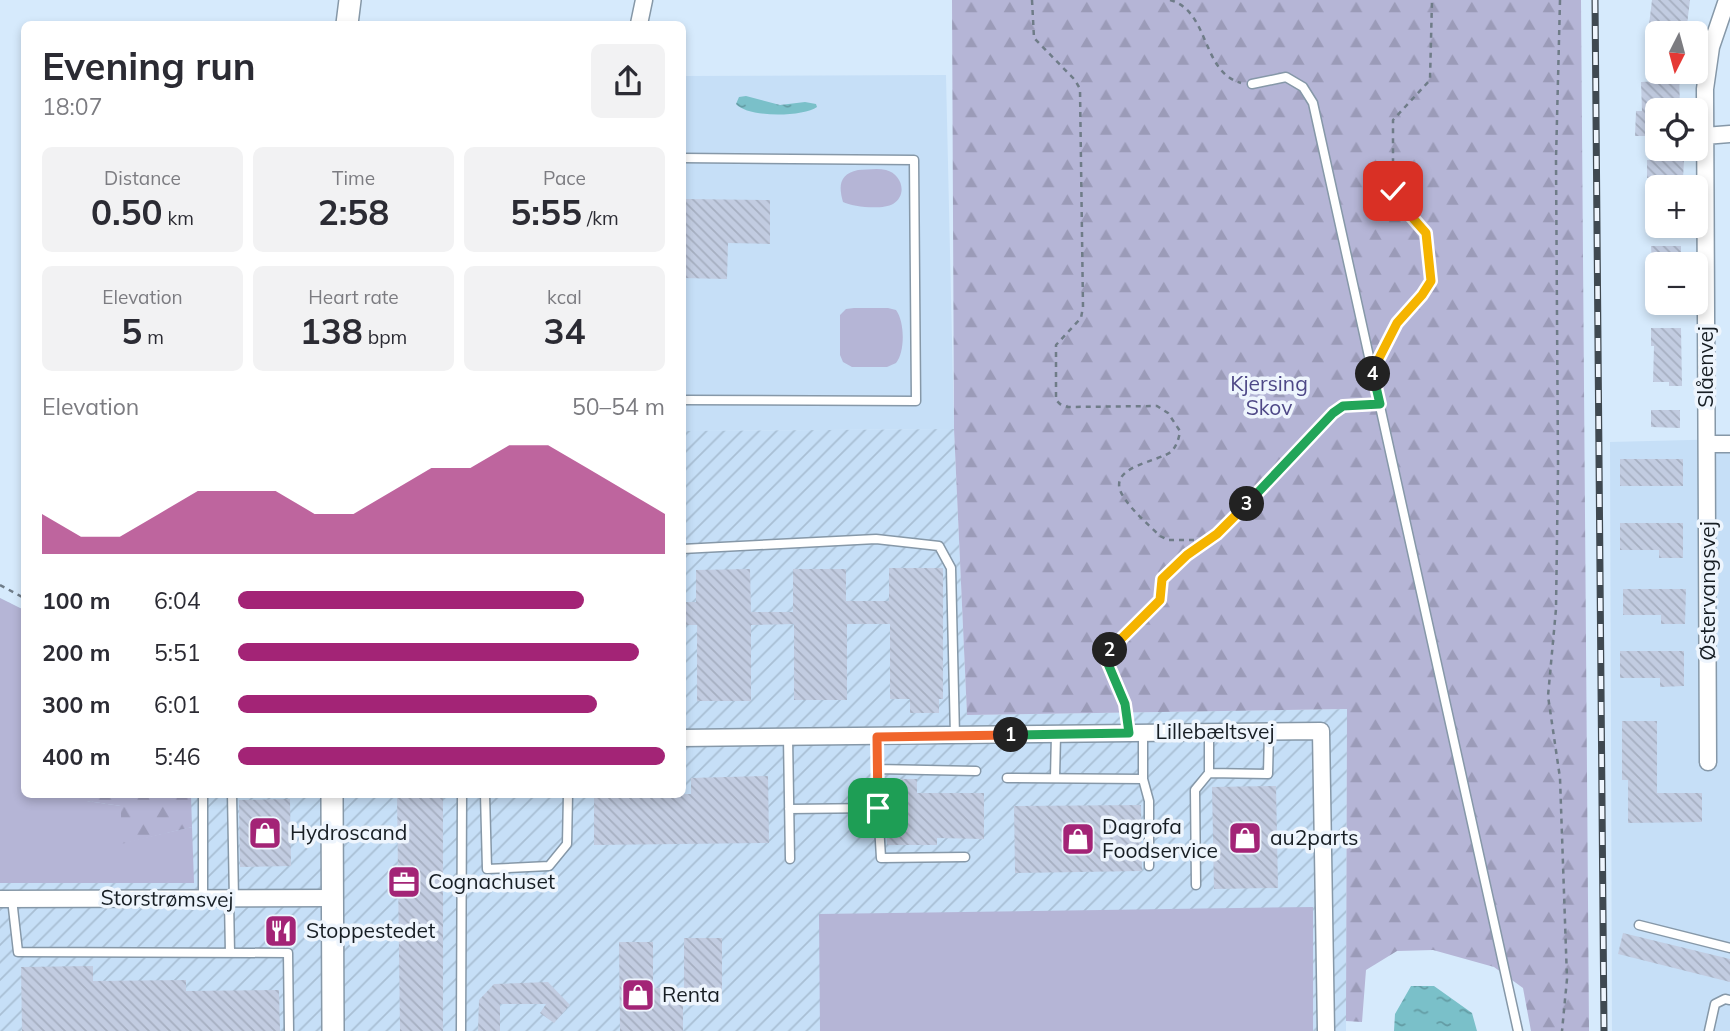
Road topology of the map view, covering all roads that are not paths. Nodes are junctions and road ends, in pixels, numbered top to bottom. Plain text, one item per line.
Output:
1 (350, 0) edge
2 (644, 0) edge
3 (1727, 0) edge
4 (347, 21) edge
5 (640, 21) edge
6 (1252, 84) road end
7 (1705, 98) edge
8 (1730, 134) edge
9 (1708, 136) edge
10 (686, 159) edge
11 (1705, 161) edge
12 (686, 400) edge
13 (1707, 444) junction
14 (1730, 444) edge
15 (686, 549) edge
16 (1209, 732) junction
17 (1269, 732) junction
18 (1136, 733) junction
19 (1056, 735) junction
20 (955, 736) junction
21 (788, 737) junction
22 (877, 737) junction
23 (686, 738) edge
24 (1708, 762) dead end
25 (877, 769) junction
26 (976, 771) dead end
27 (1209, 773) junction
28 (1007, 778) dead end
29 (1055, 778) junction
30 (1143, 779) junction
31 (203, 798) edge
32 (233, 798) edge
33 (332, 798) edge
34 (462, 798) edge
35 (485, 798) edge
36 (568, 798) edge
37 (878, 808) junction
38 (789, 809) junction
39 (965, 857) dead end
40 (790, 859) dead end
41 (1149, 866) dead end
42 (1196, 885) dead end
43 (203, 897) junction
44 (334, 898) junction
45 (6, 899) edge
46 (232, 900) junction
47 (1639, 925) dead end
48 (1730, 948) edge
49 (230, 953) junction
50 (1730, 1000) edge
51 (289, 1031) edge
52 (333, 1031) edge
53 (461, 1031) edge
54 (1326, 1031) edge
55 (1518, 1031) edge
56 (1709, 1031) edge

1 - 4 street
2 - 5 street
3 - 7 street, Slåenvej
6 - 55 lane
8 - 9 street
10 - 12 lane
11 - 13 street, Slåenvej
13 - 14 street
13 - 24 street, Østervangsvej
15 - 20 lane
16 - 17 street, Lillebæltsvej
16 - 18 street, Lillebæltsvej
16 - 27 lane
17 - 27 lane
17 - 54 street, Lillebæltsvej
18 - 19 street, Lillebæltsvej
18 - 30 lane
19 - 20 street, Lillebæltsvej
19 - 29 lane
20 - 22 street, Lillebæltsvej
21 - 22 street, Lillebæltsvej
21 - 23 street, Lillebæltsvej
21 - 38 lane
22 - 25 lane
25 - 26 lane
25 - 37 lane
27 - 42 lane
28 - 29 lane
29 - 30 lane
30 - 41 lane
31 - 43 lane
32 - 46 lane
33 - 44 street
34 - 53 lane
35 - 36 lane
37 - 38 lane
37 - 39 lane
38 - 40 lane
43 - 45 street, Storstrømsvej
43 - 46 street, Storstrømsvej
44 - 46 street, Storstrømsvej
44 - 52 street
45 - 49 lane
46 - 49 lane
47 - 48 lane
49 - 51 lane
50 - 56 lane

